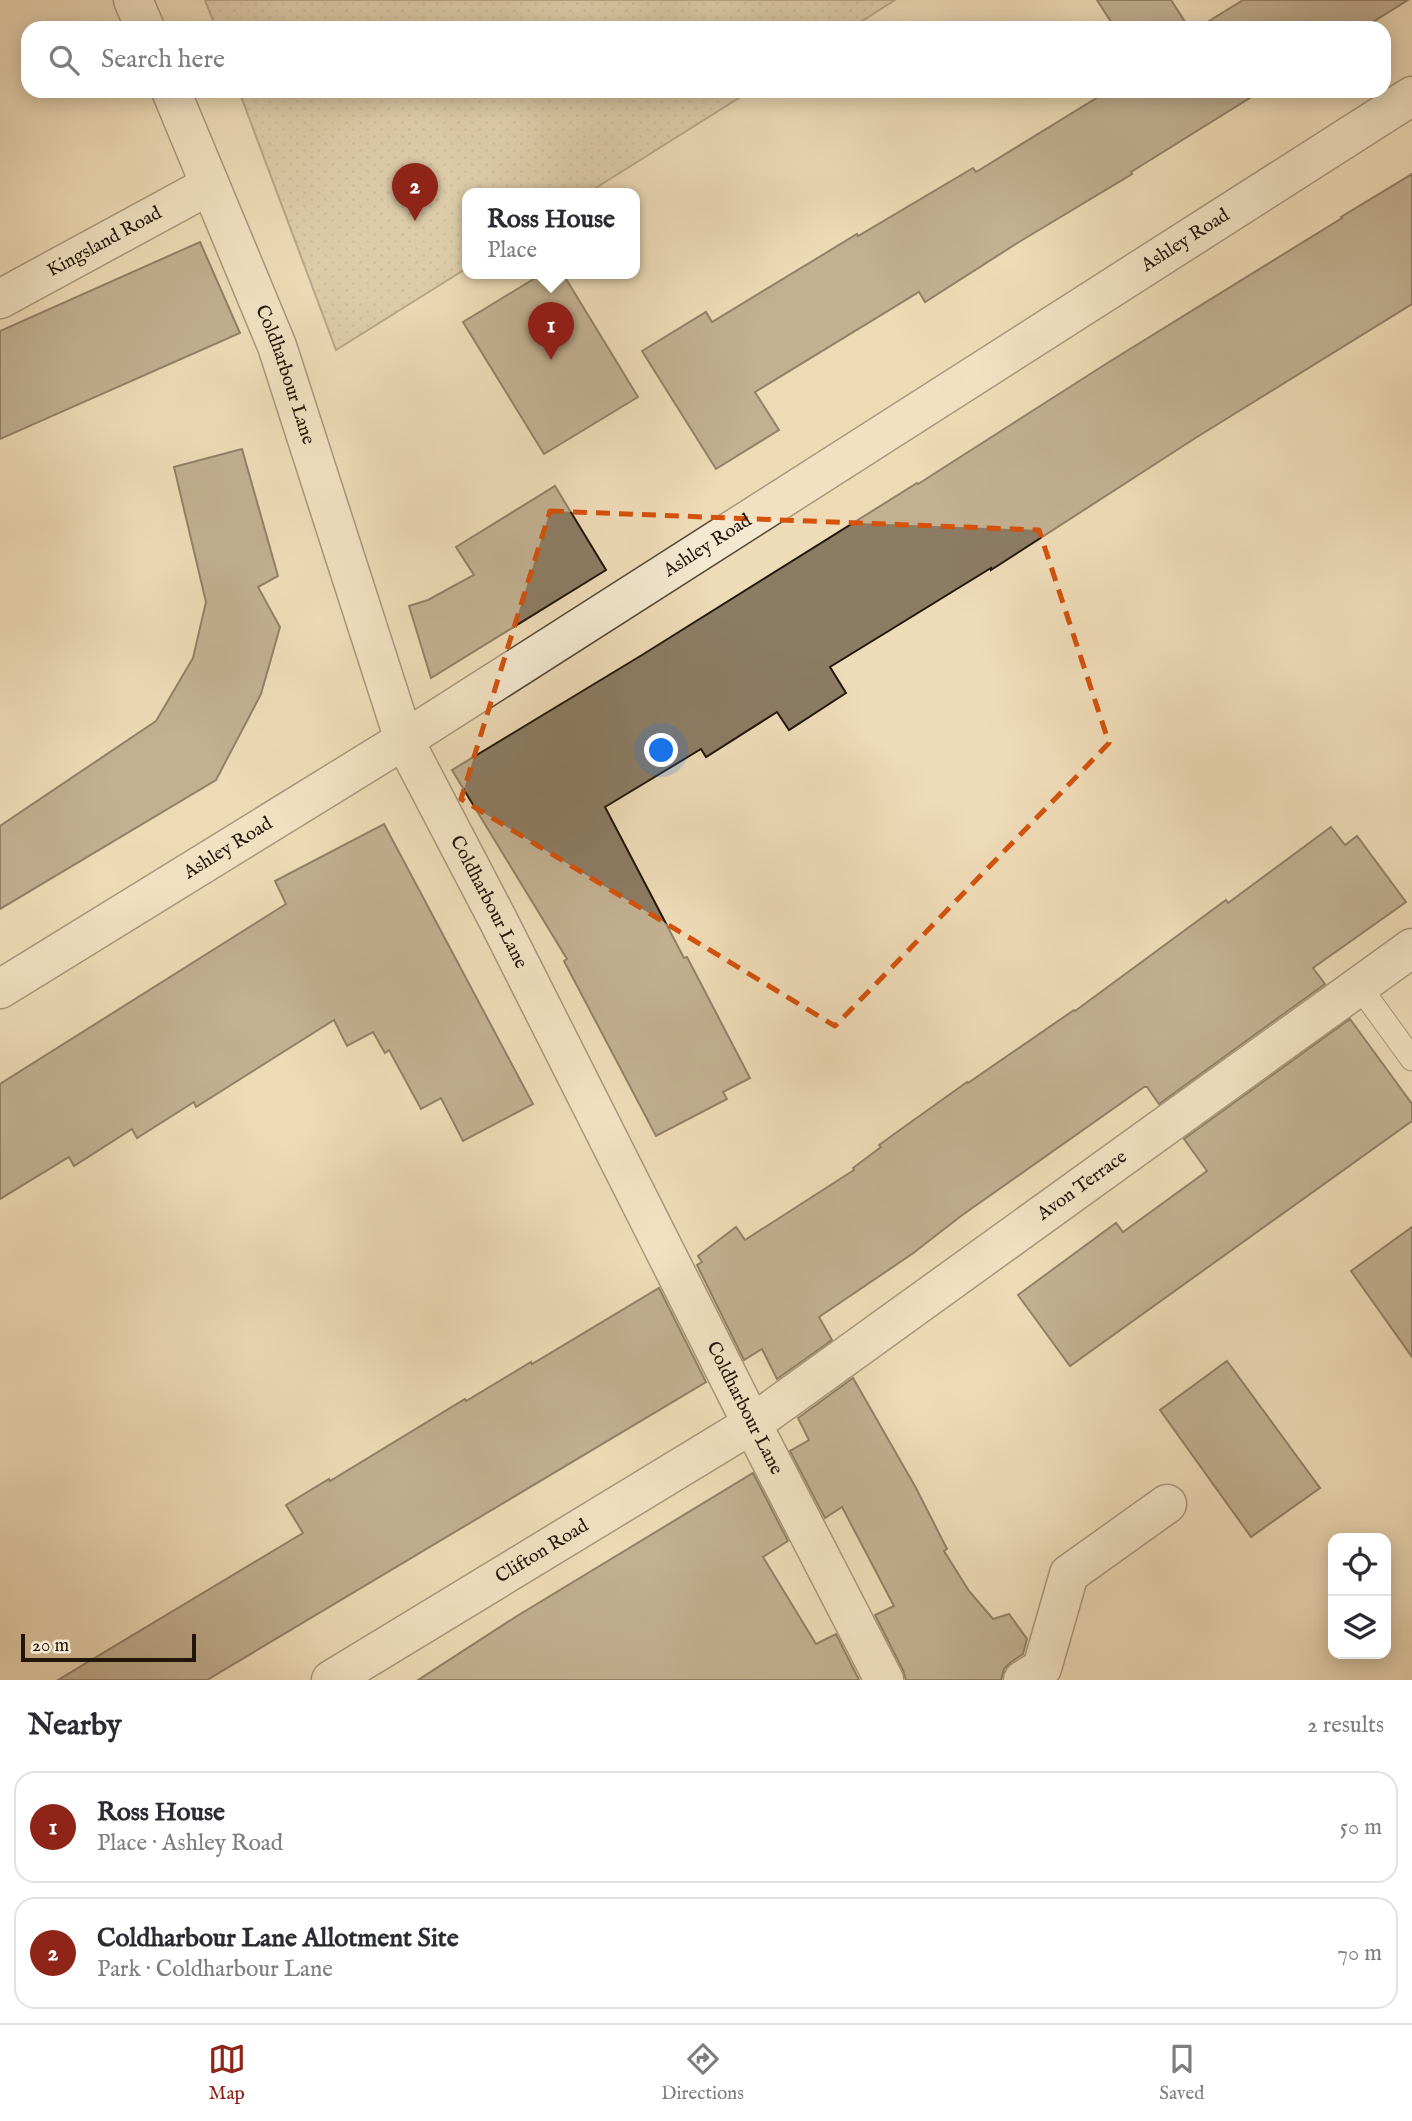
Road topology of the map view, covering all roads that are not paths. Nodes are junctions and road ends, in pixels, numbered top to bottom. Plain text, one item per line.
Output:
1 (133, 0) edge
2 (142, 21) edge
3 (1412, 96) edge
4 (174, 98) edge
5 (210, 185) junction
6 (0, 299) edge
7 (404, 740) junction
8 (1412, 948) edge
9 (1359, 986) junction
10 (0, 989) edge
11 (1412, 1059) edge
12 (752, 1424) junction
13 (1167, 1504) dead end
14 (331, 1680) edge
15 (884, 1680) edge
16 (1023, 1680) edge

1 - 2 street
3 - 7 street, Ashley Road
4 - 5 street, Coldharbour Lane
5 - 6 street, Kingsland Road
5 - 7 street, Coldharbour Lane
7 - 10 street, Ashley Road
7 - 12 street, Coldharbour Lane
8 - 9 street, Avon Terrace
9 - 11 lane
9 - 12 street, Avon Terrace
12 - 14 street, Clifton Road
12 - 15 street, Coldharbour Lane
13 - 16 street

